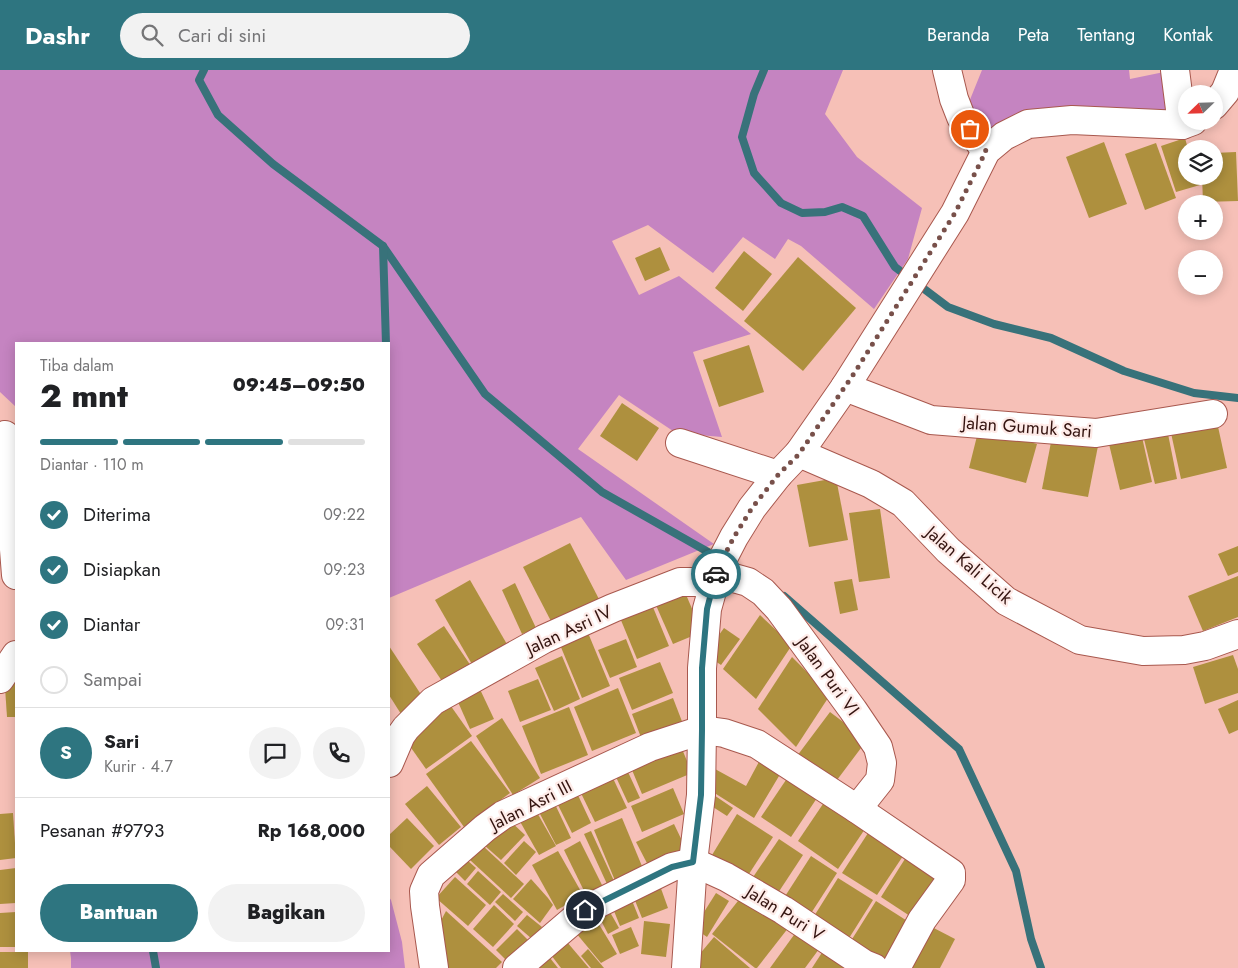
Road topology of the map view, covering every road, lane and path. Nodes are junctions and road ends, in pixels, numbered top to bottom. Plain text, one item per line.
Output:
1 (947, 70) edge
2 (1174, 70) edge
3 (1178, 85) edge
4 (1178, 123) edge
5 (986, 151) junction
6 (845, 387) junction
7 (1213, 414) dead end
8 (5, 435) dead end
9 (680, 444) dead end
10 (799, 454) junction
11 (778, 475) junction
12 (15, 563) edge
13 (714, 583) junction
14 (1238, 634) edge
15 (15, 656) edge
16 (0, 679) edge
17 (702, 730) junction
18 (390, 761) edge
19 (857, 809) junction
20 (693, 862) junction
21 (434, 968) edge
22 (518, 968) edge
23 (686, 968) edge
24 (874, 968) edge
25 (896, 968) edge

1 - 5 street
2 - 3 street
4 - 5 street
5 - 6 street
6 - 7 street, Jalan Gumuk Sari
6 - 10 street
8 - 12 street
9 - 11 street
10 - 11 street
10 - 14 street, Jalan Kali Licik
11 - 13 street
13 - 17 street
13 - 18 street, Jalan Asri IV
13 - 19 street, Jalan Puri VI
15 - 16 street
17 - 19 street
17 - 20 street
17 - 21 street, Jalan Asri III
19 - 25 street
20 - 22 street
20 - 23 street
20 - 24 street, Jalan Puri V

